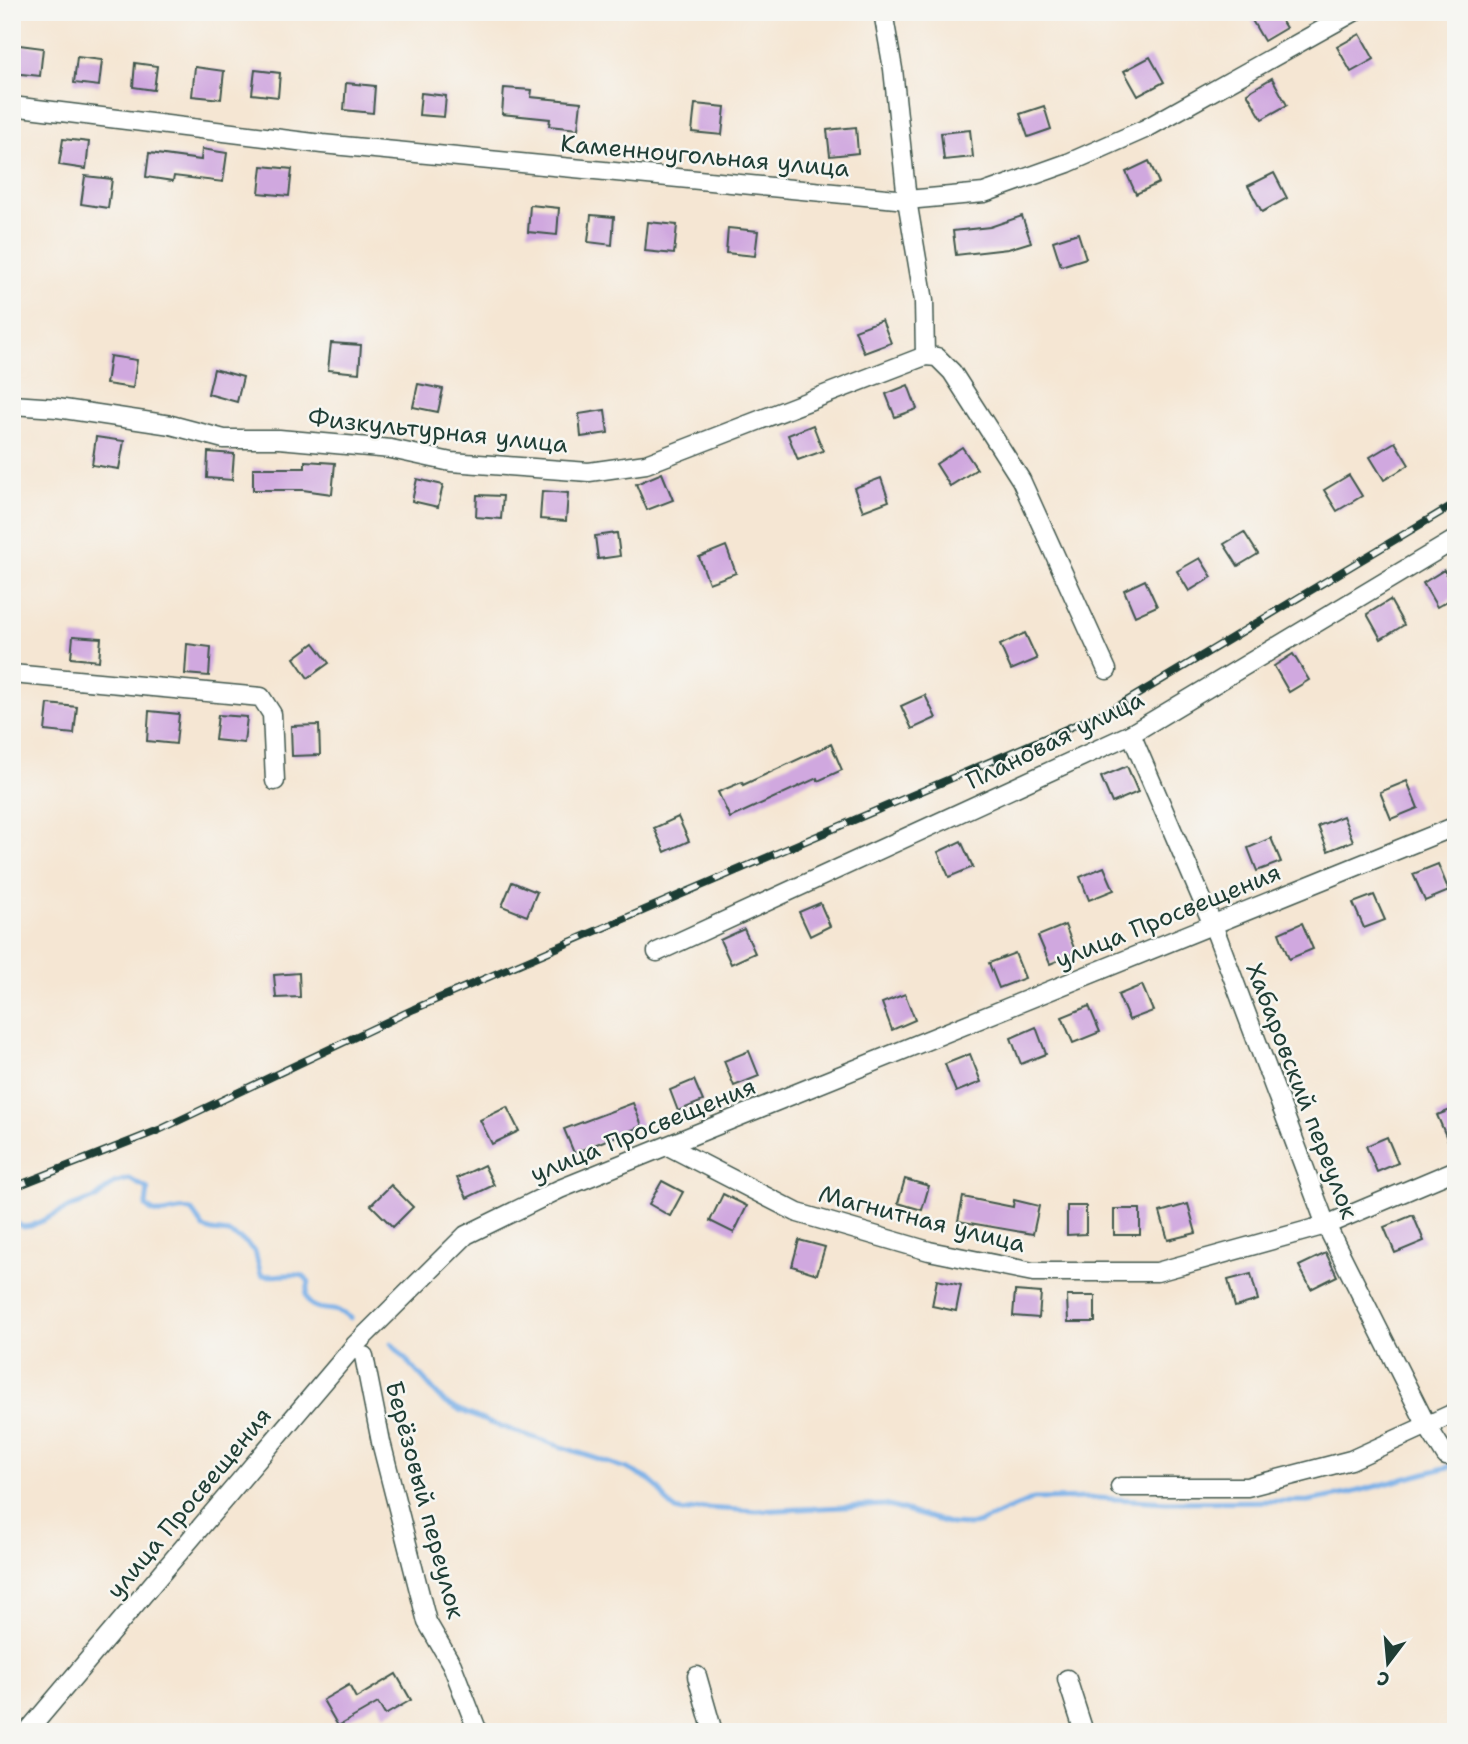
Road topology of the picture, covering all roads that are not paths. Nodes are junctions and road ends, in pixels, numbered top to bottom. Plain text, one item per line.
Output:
1 (883, 12) edge
2 (1354, 12) edge
3 (12, 106) edge
4 (907, 200) junction
5 (925, 356) junction
6 (12, 405) edge
7 (1456, 539) edge
8 (1107, 670) dead end
9 (12, 674) edge
10 (1131, 734) junction
11 (275, 781) dead end
12 (1456, 826) edge
13 (1213, 925) junction
14 (657, 952) dead end
15 (668, 1146) junction
16 (1456, 1170) edge
17 (1326, 1225) junction
18 (364, 1356) dead end
19 (1456, 1412) edge
20 (1426, 1424) junction
21 (1446, 1456) dead end
22 (1120, 1487) dead end
23 (697, 1676) dead end
24 (1067, 1679) dead end
25 (27, 1732) edge
26 (478, 1732) edge
27 (713, 1732) edge
28 (1084, 1732) edge

1 - 4 street
2 - 4 street, Каменноугольная улица
3 - 4 street, Каменноугольная улица
4 - 5 street
5 - 6 street, Физкультурная улица
5 - 8 street
7 - 10 street, Плановая улица
9 - 11 street
10 - 13 street, Хабаровский переулок
10 - 14 street, Плановая улица
12 - 13 street, улица Просвещения
13 - 15 street, улица Просвещения
13 - 17 street, Хабаровский переулок
15 - 17 street, Магнитная улица
15 - 25 street, улица Просвещения
16 - 17 street, Магнитная улица
17 - 20 street, Хабаровский переулок
18 - 26 street, Берёзовый переулок
19 - 20 street
20 - 21 street, Хабаровский переулок
20 - 22 street
23 - 27 street
24 - 28 street

